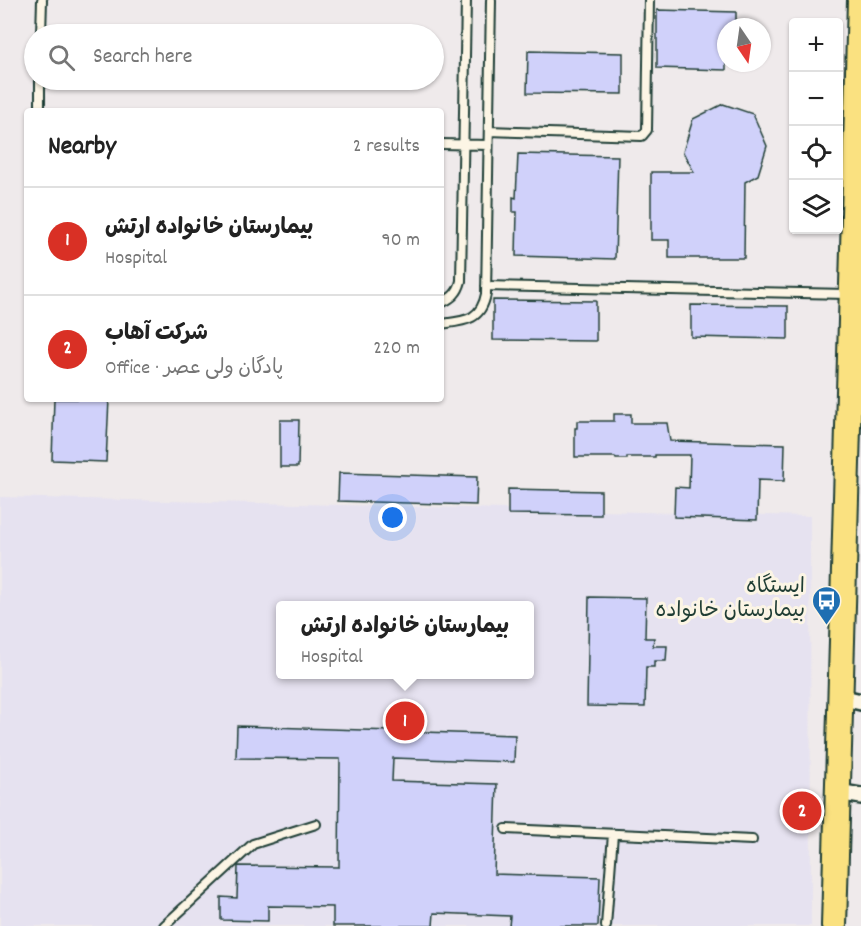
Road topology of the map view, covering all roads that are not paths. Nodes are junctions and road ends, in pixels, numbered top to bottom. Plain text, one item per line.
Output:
1 (42, 0) edge
2 (466, 0) edge
3 (491, 0) edge
4 (649, 0) edge
5 (860, 0) edge
6 (41, 24) edge
7 (40, 90) edge
8 (40, 108) edge
9 (489, 131) junction
10 (444, 144) edge
11 (463, 144) junction
12 (488, 144) junction
13 (858, 206) edge
14 (486, 286) junction
15 (856, 295) edge
16 (444, 302) edge
17 (444, 323) edge
18 (855, 385) edge
19 (853, 505) edge
20 (852, 567) edge
21 (851, 699) edge
22 (849, 794) edge
23 (316, 824) dead end
24 (506, 830) dead end
25 (613, 834) junction
26 (752, 840) dead end
27 (164, 926) edge
28 (606, 926) edge
29 (834, 926) edge

1 - 6 lane
2 - 11 lane
3 - 9 lane
4 - 9 lane
5 - 13 main road
7 - 8 lane
9 - 12 lane
10 - 11 lane
11 - 12 lane
11 - 16 lane
12 - 14 lane
13 - 15 main road
14 - 15 lane
14 - 17 lane
15 - 18 main road
18 - 19 main road
19 - 20 main road
20 - 21 main road
21 - 22 main road
22 - 29 main road
23 - 27 lane
24 - 25 lane
25 - 26 lane
25 - 28 lane

